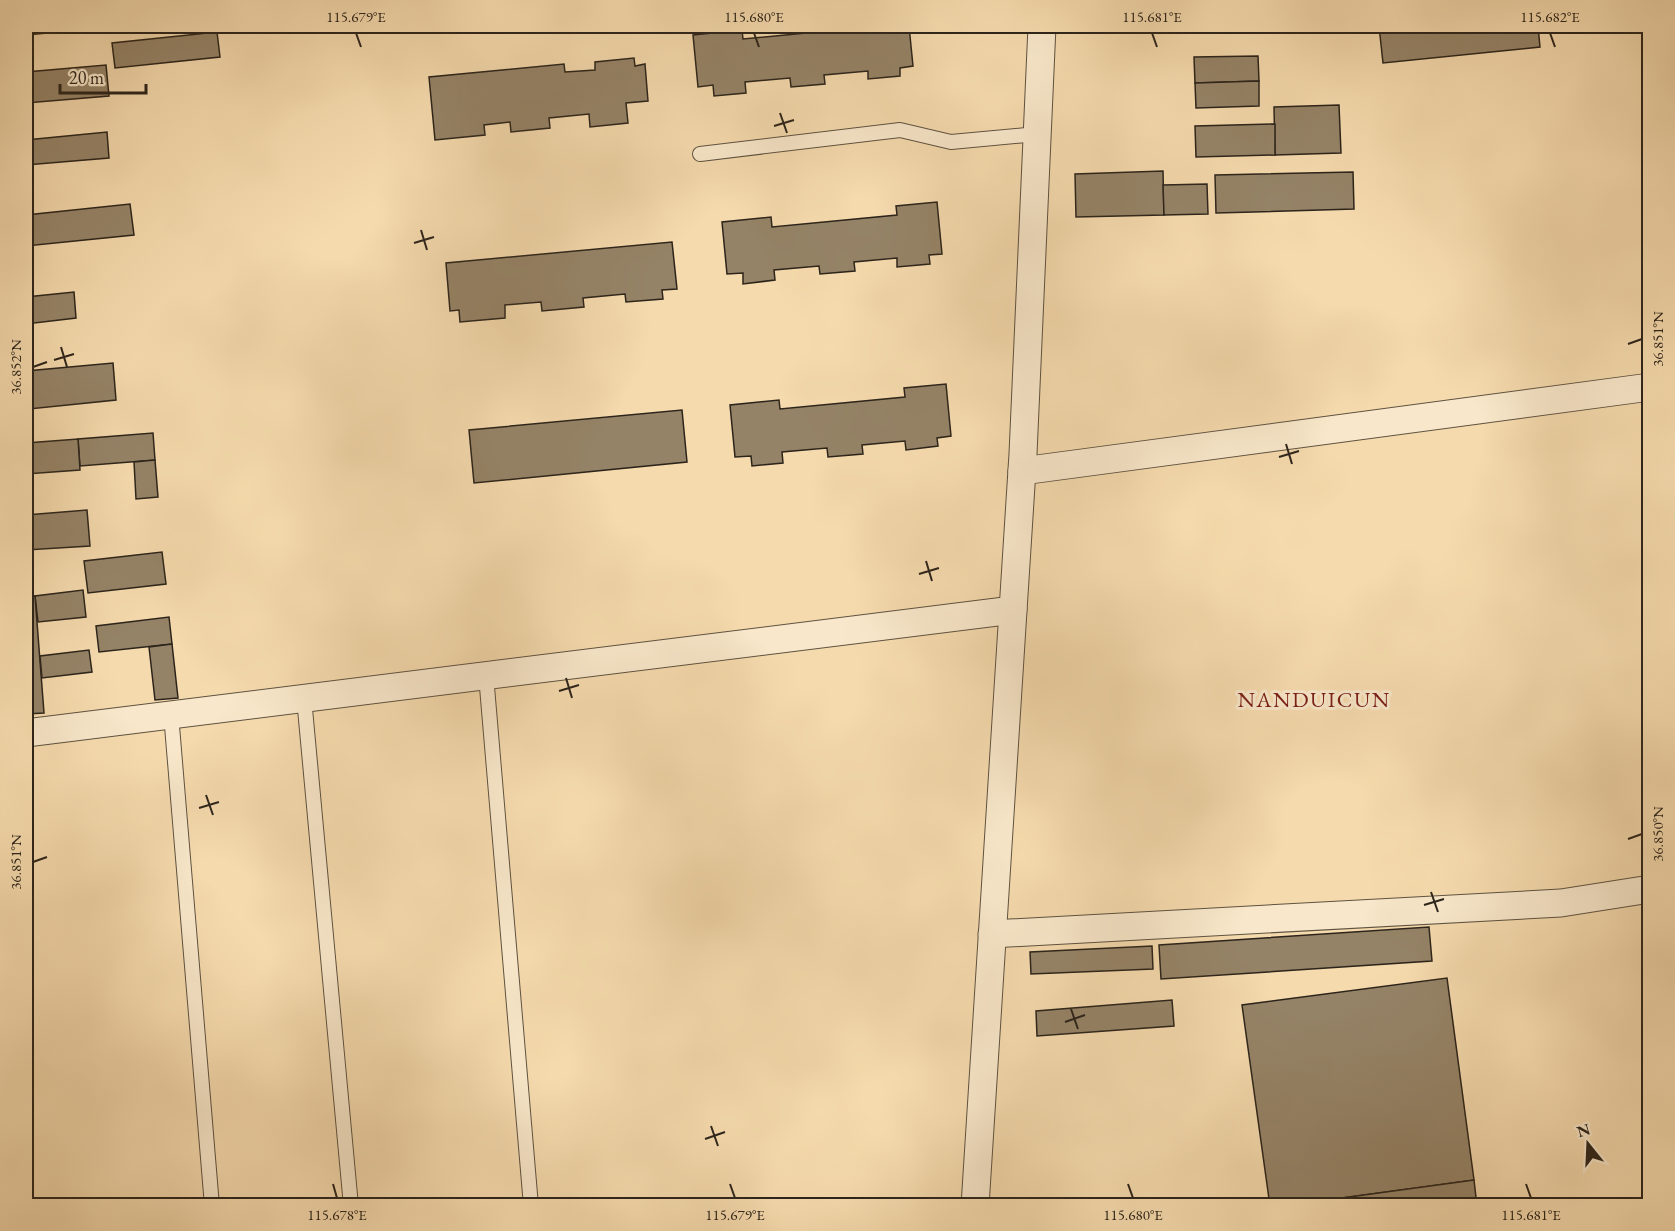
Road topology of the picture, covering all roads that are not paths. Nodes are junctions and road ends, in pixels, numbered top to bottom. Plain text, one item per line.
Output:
1 (1042, 26) edge
2 (1037, 134) junction
3 (700, 154) dead end
4 (1650, 387) edge
5 (1022, 471) junction
6 (1013, 610) junction
7 (486, 675) junction
8 (304, 698) junction
9 (171, 714) junction
10 (26, 733) edge
11 (1650, 889) edge
12 (992, 934) junction
13 (212, 1206) edge
14 (351, 1206) edge
15 (531, 1206) edge
16 (975, 1206) edge

1 - 2 street
2 - 3 lane
2 - 5 street
4 - 5 street
5 - 6 street
6 - 7 street
6 - 12 street
7 - 8 street
7 - 15 lane
8 - 9 street
8 - 14 lane
9 - 10 street
9 - 13 lane
11 - 12 street
12 - 16 street

